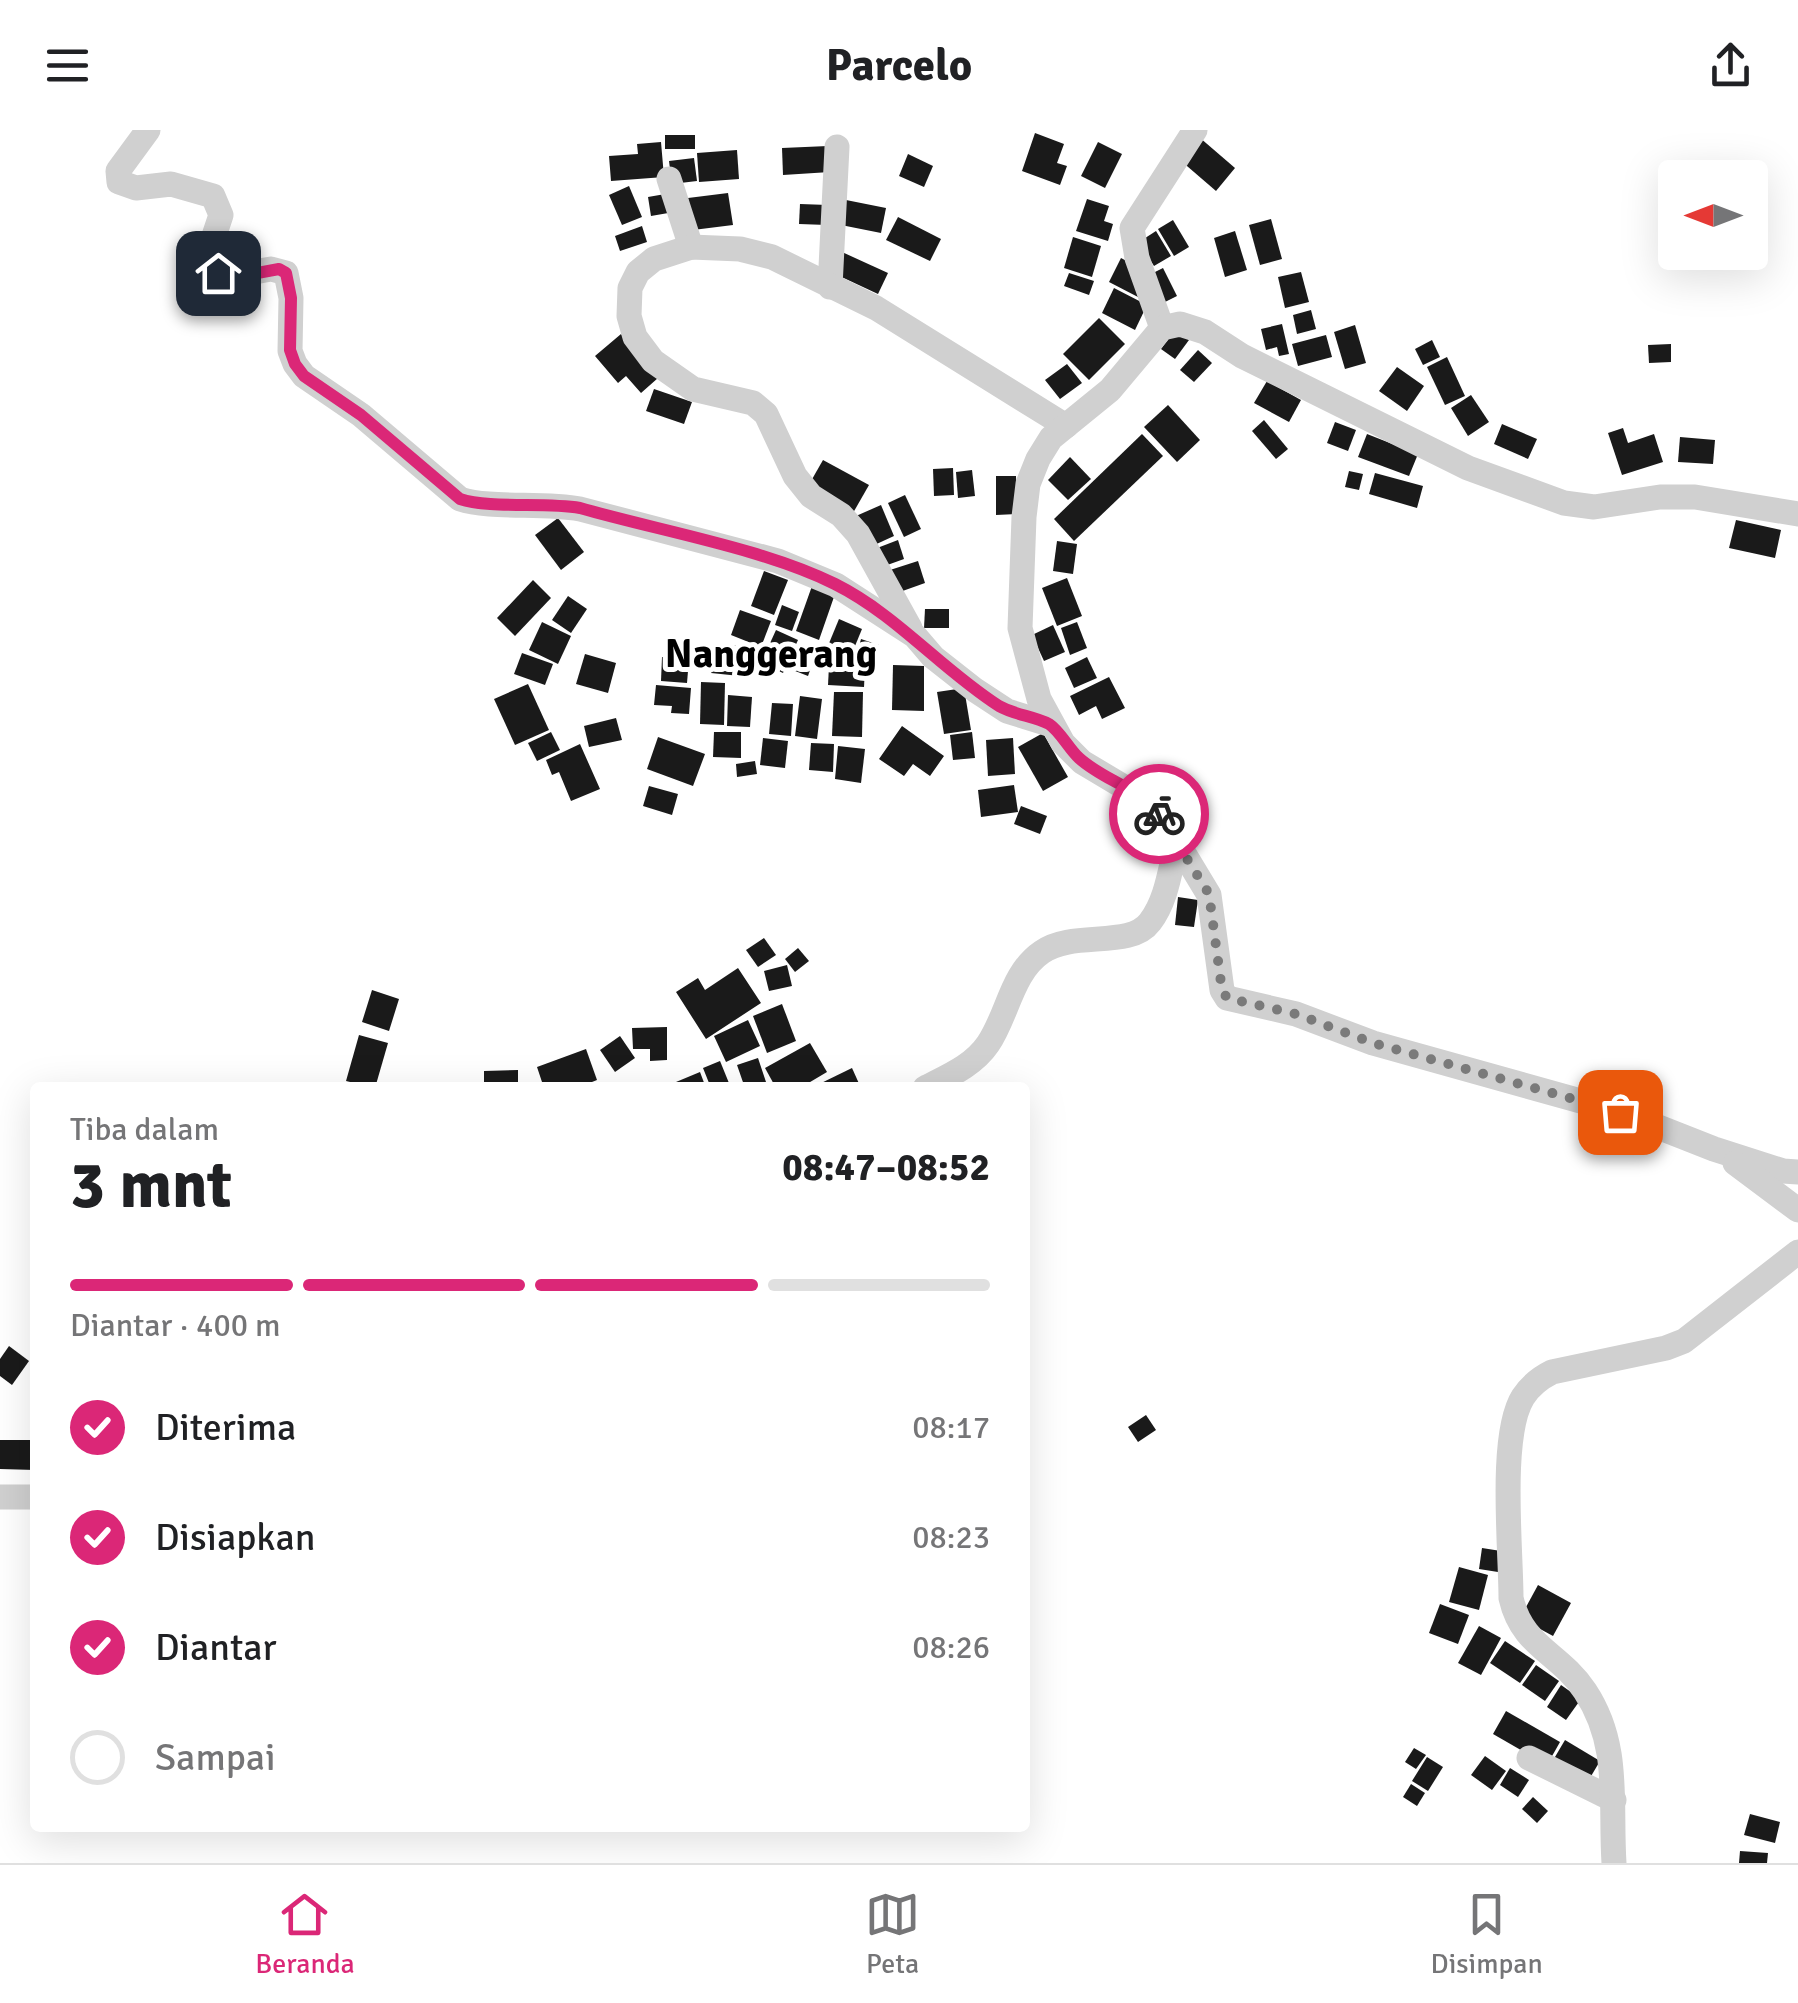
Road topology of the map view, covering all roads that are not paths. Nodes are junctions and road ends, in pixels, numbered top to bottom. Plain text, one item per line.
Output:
1 (148, 130) edge
2 (1195, 130) edge
3 (838, 146) dead end
4 (669, 180) dead end
5 (691, 247) junction
6 (830, 287) junction
7 (1162, 328) junction
8 (1066, 426) junction
9 (1798, 514) edge
10 (915, 636) junction
11 (1052, 726) junction
12 (1178, 842) junction
13 (936, 1082) edge
14 (1714, 1149) junction
15 (1798, 1172) edge
16 (1798, 1210) edge
17 (1798, 1252) edge
18 (0, 1496) edge
19 (30, 1497) edge
20 (1529, 1758) dead end
21 (1614, 1800) junction
22 (1614, 1863) edge

1 - 10 street
2 - 7 street
3 - 6 street
4 - 5 street
5 - 6 street
5 - 10 street
6 - 8 street
7 - 8 street
7 - 9 street
8 - 11 street
10 - 11 street
11 - 12 street
12 - 13 street
12 - 14 street
14 - 15 street
14 - 16 street
17 - 21 street
18 - 19 street
20 - 21 street
21 - 22 street

